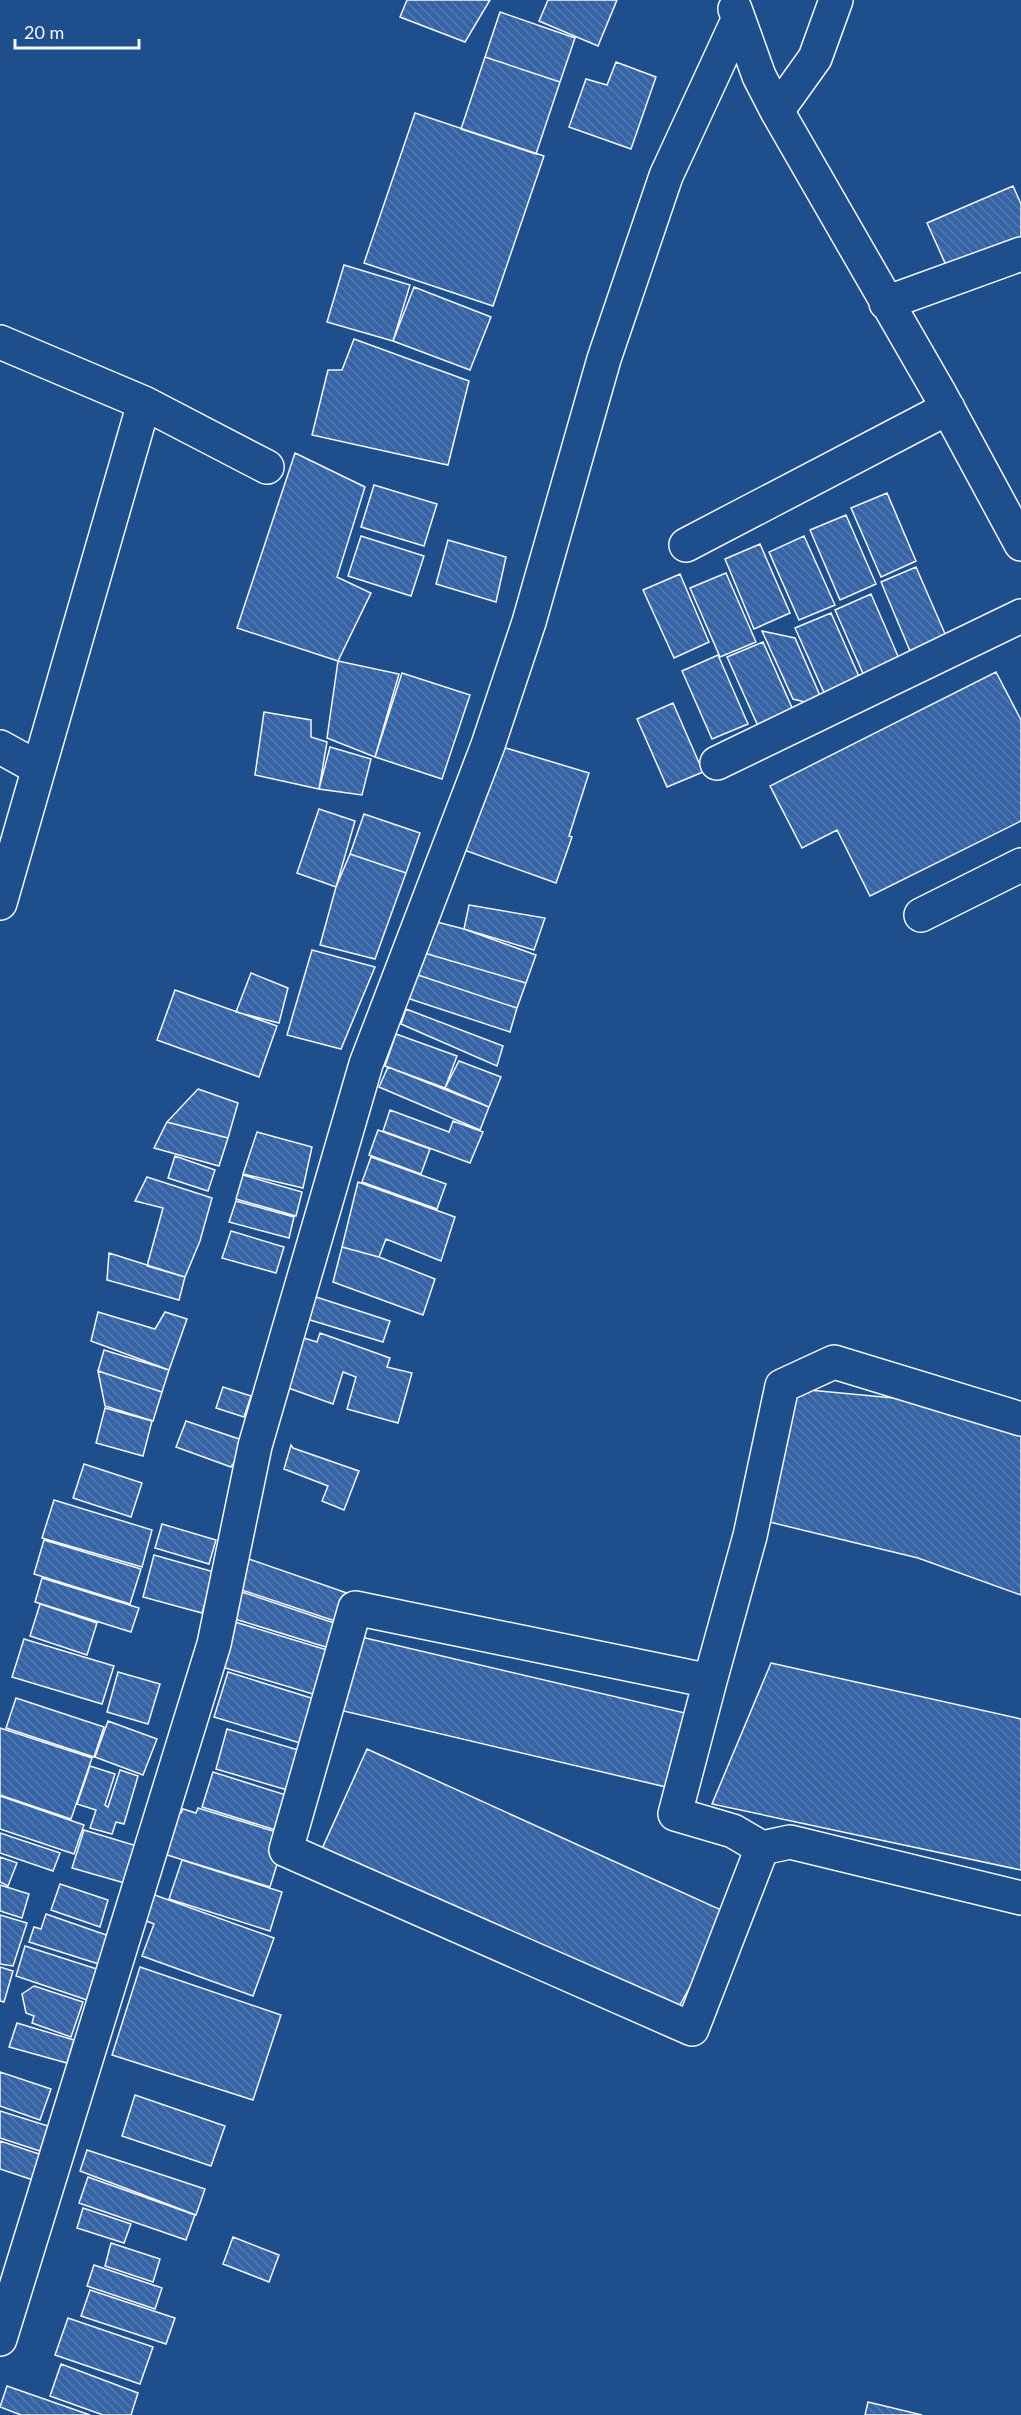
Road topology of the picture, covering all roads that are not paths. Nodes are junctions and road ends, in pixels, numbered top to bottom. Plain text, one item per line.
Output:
1 (836, 0) edge
2 (735, 10) edge
3 (777, 111) junction
4 (1021, 254) edge
5 (886, 303) junction
6 (0, 342) edge
7 (144, 403) junction
8 (948, 408) junction
9 (267, 467) dead end
10 (1021, 544) edge
11 (686, 545) dead end
12 (1021, 616) edge
13 (0, 747) edge
14 (717, 763) dead end
15 (38, 768) junction
16 (1021, 865) edge
17 (0, 903) edge
18 (921, 915) dead end
19 (1021, 1419) edge
20 (711, 1681) junction
21 (762, 1848) junction
22 (1021, 1898) edge
23 (0, 2339) edge

1 - 3 street
2 - 3 street
2 - 23 street
3 - 5 street
4 - 5 street
5 - 8 street
6 - 7 street
7 - 9 street
7 - 15 street
8 - 10 street
8 - 11 street
12 - 14 street
13 - 15 street
15 - 17 street
16 - 18 street
19 - 20 street
20 - 21 street
20 - 21 street
21 - 22 street

